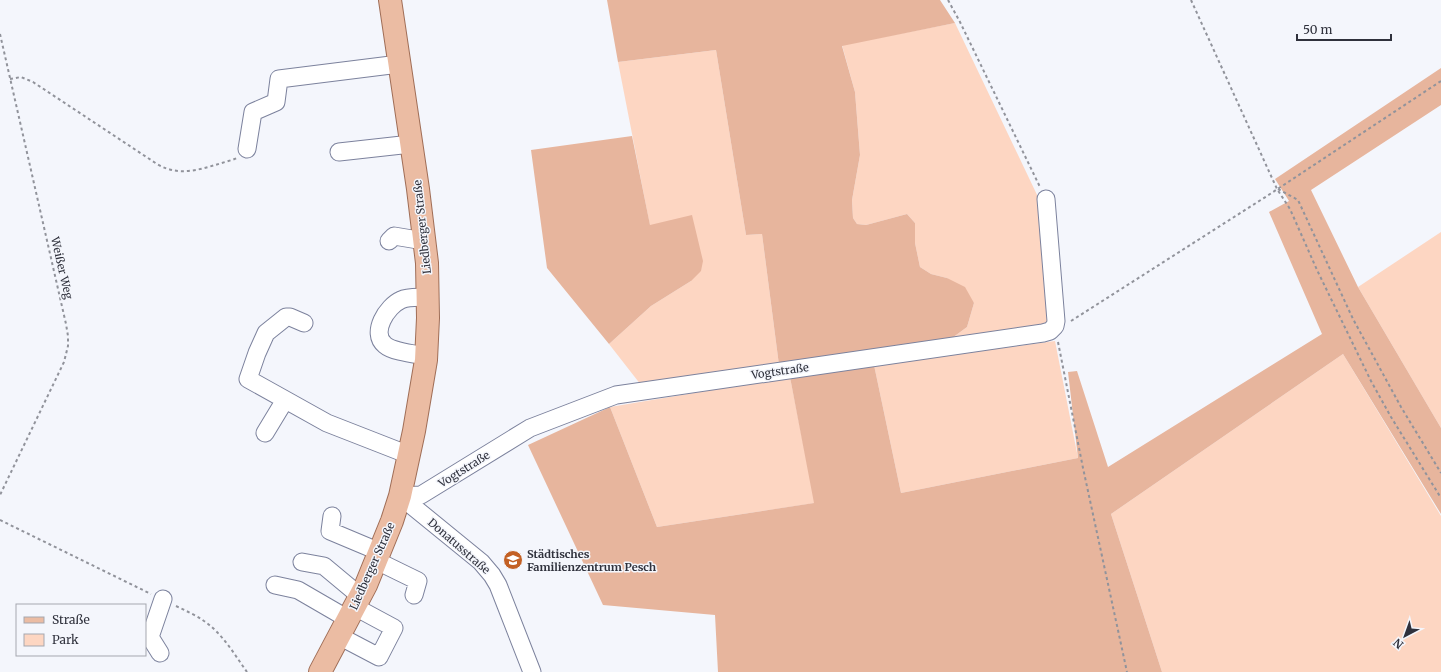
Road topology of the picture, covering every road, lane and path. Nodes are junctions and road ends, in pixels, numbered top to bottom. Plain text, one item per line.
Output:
1 (390, 0) edge
2 (948, 0) edge
3 (1191, 0) edge
4 (0, 34) edge
5 (399, 64) junction
6 (10, 79) junction
7 (1441, 81) edge
8 (411, 144) junction
9 (247, 149) joint
10 (339, 152) dead end
11 (1277, 189) junction
12 (1046, 200) joint
13 (389, 241) dead end
14 (424, 241) junction
15 (428, 297) junction
16 (304, 323) dead end
17 (1055, 326) junction
18 (426, 356) junction
19 (285, 400) junction
20 (265, 433) dead end
21 (409, 455) junction
22 (1441, 473) edge
23 (0, 495) edge
24 (400, 496) junction
25 (1441, 498) edge
26 (332, 516) dead end
27 (0, 520) edge
28 (378, 557) junction
29 (302, 562) dead end
30 (276, 585) dead end
31 (414, 595) dead end
32 (163, 600) junction
33 (351, 615) junction
34 (160, 653) dead end
35 (247, 672) edge
36 (320, 672) edge
37 (532, 672) edge
38 (1127, 672) edge

1 - 5 main road, Liedberger Straße
2 - 12 path
3 - 11 path
4 - 6 path, Weißer Weg
5 - 8 main road, Liedberger Straße
5 - 9 street
6 - 9 path
6 - 23 path, Weißer Weg
7 - 11 path
8 - 10 street
8 - 14 main road, Liedberger Straße
11 - 17 path
11 - 22 path
11 - 25 path
12 - 17 street
13 - 14 street
14 - 15 main road, Liedberger Straße
15 - 18 main road, Liedberger Straße
15 - 18 street
16 - 19 street
17 - 24 street, Vogtstraße
17 - 38 path
18 - 21 main road, Liedberger Straße
19 - 20 street
19 - 21 street
21 - 24 main road, Liedberger Straße
24 - 28 main road, Liedberger Straße
24 - 37 street, Donatusstraße
26 - 28 street
27 - 32 path
28 - 31 street
28 - 33 main road, Liedberger Straße
29 - 33 street
30 - 33 street
32 - 34 street
32 - 35 path
33 - 36 main road, Liedberger Straße

